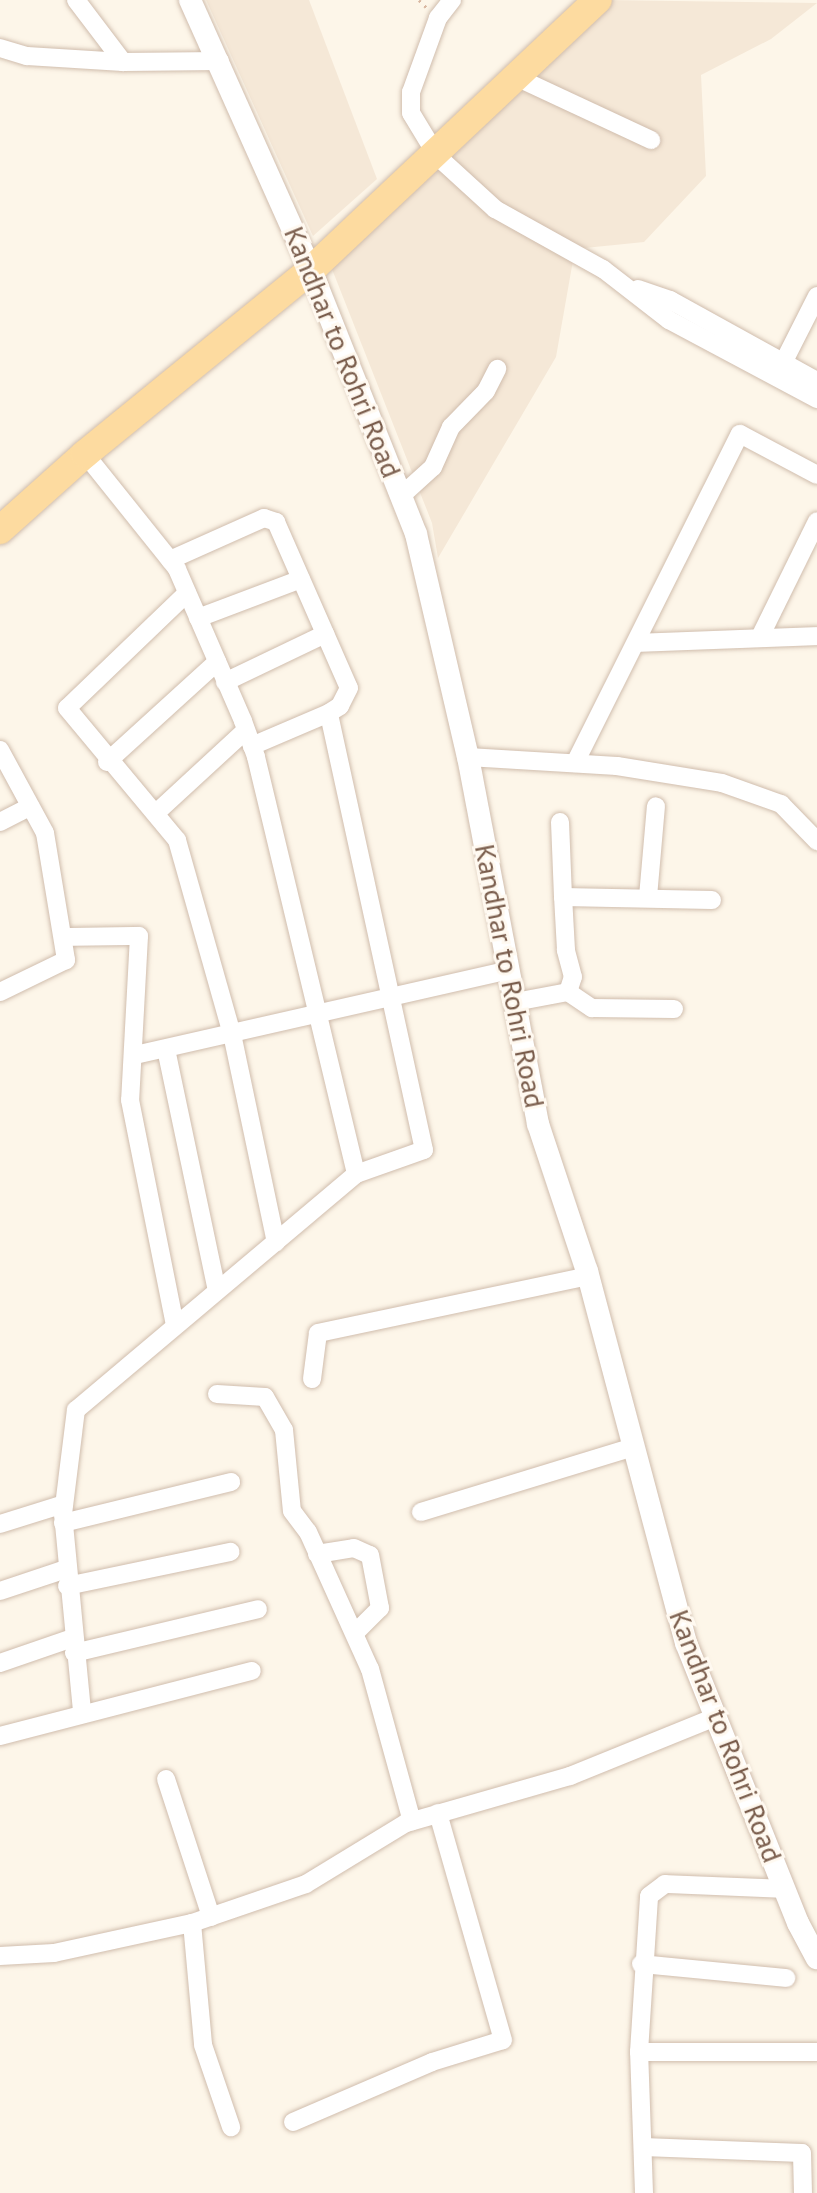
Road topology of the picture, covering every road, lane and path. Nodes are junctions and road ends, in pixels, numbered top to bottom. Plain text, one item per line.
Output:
1 (76, 0) edge
2 (190, 0) edge
3 (452, 0) edge
4 (598, 0) edge
5 (0, 48) edge
6 (220, 61) junction
7 (123, 62) junction
8 (518, 78) junction
9 (651, 140) dead end
10 (437, 156) junction
11 (311, 270) junction
12 (817, 296) edge
13 (497, 369) dead end
14 (779, 370) junction
15 (817, 381) edge
16 (817, 399) edge
17 (85, 454) junction
18 (817, 475) edge
19 (401, 496) junction
20 (817, 521) edge
21 (0, 530) edge
22 (170, 560) junction
23 (301, 579) junction
24 (187, 593) junction
25 (198, 618) junction
26 (325, 634) junction
27 (817, 636) edge
28 (760, 637) junction
29 (637, 643) junction
30 (217, 662) junction
31 (225, 682) junction
32 (329, 713) junction
33 (249, 738) junction
34 (0, 750) edge
35 (468, 757) junction
36 (107, 762) junction
37 (575, 763) junction
38 (656, 806) dead end
39 (30, 807) junction
40 (156, 813) junction
41 (0, 822) edge
42 (560, 822) dead end
43 (817, 841) edge
44 (563, 897) junction
45 (648, 897) junction
46 (712, 900) dead end
47 (64, 937) junction
48 (508, 970) junction
49 (0, 992) edge
50 (568, 992) junction
51 (387, 999) junction
52 (515, 1002) junction
53 (674, 1009) dead end
54 (319, 1016) junction
55 (232, 1034) junction
56 (166, 1049) junction
57 (135, 1055) junction
58 (356, 1174) junction
59 (276, 1242) junction
60 (588, 1276) junction
61 (217, 1291) junction
62 (175, 1326) junction
63 (312, 1379) dead end
64 (217, 1394) dead end
65 (634, 1447) junction
66 (231, 1482) dead end
67 (421, 1512) dead end
68 (64, 1514) junction
69 (0, 1524) edge
70 (230, 1552) dead end
71 (317, 1554) junction
72 (66, 1578) junction
73 (0, 1591) edge
74 (258, 1609) dead end
75 (355, 1633) junction
76 (73, 1646) junction
77 (0, 1663) edge
78 (252, 1671) dead end
79 (82, 1711) junction
80 (715, 1717) junction
81 (0, 1736) edge
82 (166, 1779) dead end
83 (438, 1813) junction
84 (412, 1821) junction
85 (784, 1889) junction
86 (211, 1917) junction
87 (192, 1923) junction
88 (0, 1956) edge
89 (817, 1958) edge
90 (641, 1964) junction
91 (786, 1978) dead end
92 (639, 2052) junction
93 (817, 2052) edge
94 (293, 2122) dead end
95 (231, 2127) dead end
96 (643, 2147) junction
97 (644, 2193) edge
98 (803, 2193) edge

1 - 7 street
2 - 6 street, Kandhar to Rohri Road
3 - 10 street
4 - 8 main road
5 - 7 street
6 - 7 street
6 - 11 street, Kandhar to Rohri Road
8 - 9 street
8 - 10 main road
10 - 11 main road
10 - 14 street
11 - 17 main road
11 - 19 street, Kandhar to Rohri Road
12 - 14 street
13 - 19 street
14 - 15 street
14 - 16 street
17 - 21 main road
17 - 22 street
18 - 29 street
19 - 35 street, Kandhar to Rohri Road
20 - 28 street
22 - 23 street
22 - 24 street
23 - 25 street
23 - 26 street
24 - 25 street
24 - 36 street
25 - 30 street
26 - 31 street
26 - 32 street
27 - 28 street
28 - 29 street
29 - 37 street
30 - 31 street
30 - 36 street
31 - 33 street
32 - 33 street
32 - 51 street
33 - 40 street
33 - 54 street
34 - 39 street
35 - 37 street
35 - 48 street, Kandhar to Rohri Road
36 - 40 street
37 - 43 street
38 - 45 street
39 - 41 street
39 - 47 street
40 - 55 street
42 - 44 street
44 - 45 street
44 - 50 street
45 - 46 street
47 - 49 street
47 - 57 street
48 - 51 street
48 - 52 street, Kandhar to Rohri Road
50 - 52 street
50 - 53 street
51 - 54 street
51 - 58 street
52 - 60 street, Kandhar to Rohri Road
54 - 55 street
54 - 58 street
55 - 56 street
55 - 59 street
56 - 57 street
56 - 61 street
57 - 62 street
58 - 59 street
59 - 61 street
60 - 63 street
60 - 65 street, Kandhar to Rohri Road
61 - 62 street
62 - 68 street
64 - 71 street
65 - 67 street
65 - 80 street, Kandhar to Rohri Road
66 - 68 street
68 - 69 street
68 - 72 street
70 - 72 street
71 - 75 street
71 - 75 street
72 - 73 street
72 - 76 street
74 - 76 street
75 - 84 street
76 - 77 street
76 - 79 street
78 - 79 street
79 - 81 street
80 - 83 street
80 - 85 street, Kandhar to Rohri Road
82 - 86 street
83 - 84 street
83 - 94 street
84 - 86 street
85 - 89 street, Kandhar to Rohri Road
85 - 90 street
86 - 87 street
87 - 88 street
87 - 95 street
90 - 91 street
90 - 92 street
92 - 93 street
92 - 96 street
96 - 97 street
96 - 98 street

